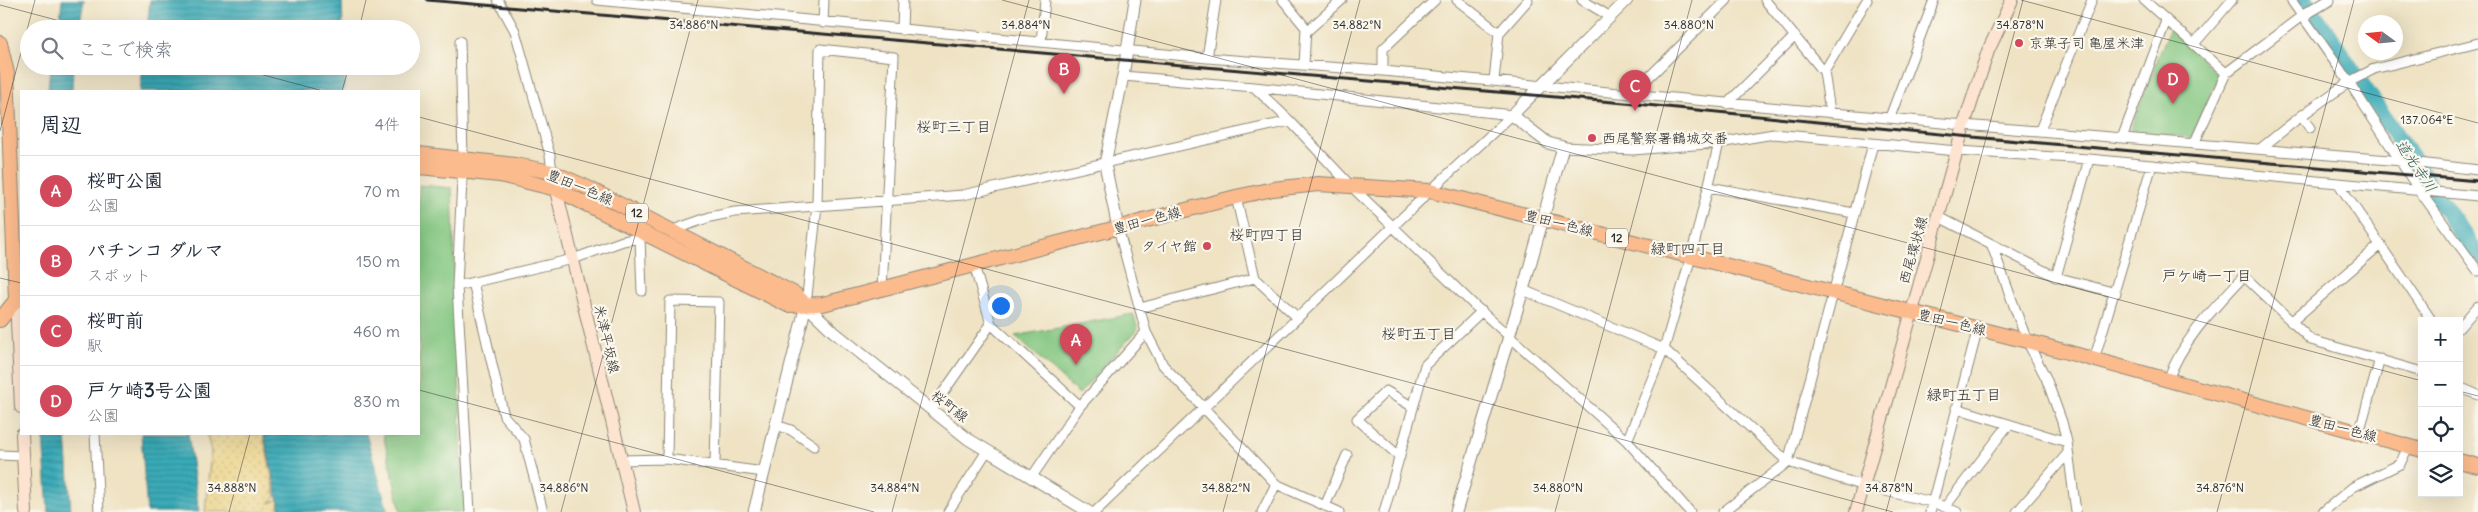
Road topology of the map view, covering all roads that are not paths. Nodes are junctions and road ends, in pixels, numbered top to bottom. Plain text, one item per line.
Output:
1 (498, 0) edge
2 (597, 0) edge
3 (824, 0) edge
4 (903, 0) edge
5 (1045, 0) edge
6 (1135, 0) edge
7 (1216, 0) edge
8 (1283, 0) edge
9 (1342, 0) edge
10 (1436, 0) edge
11 (1457, 0) edge
12 (1528, 0) edge
13 (1582, 0) edge
14 (1627, 0) edge
15 (1727, 0) edge
16 (1765, 0) edge
17 (1867, 0) edge
18 (1934, 0) edge
19 (2012, 0) edge
20 (2092, 0) edge
21 (2232, 0) edge
22 (2291, 0) edge
23 (2148, 1) edge
24 (2326, 2) edge
25 (2303, 15) junction
26 (1609, 16) junction
27 (2166, 21) junction
28 (823, 23) junction
29 (902, 30) junction
30 (1306, 32) junction
31 (1499, 32) junction
32 (1795, 36) junction
33 (460, 41) dead end
34 (1041, 42) junction
35 (0, 43) edge
36 (2478, 43) edge
37 (2194, 44) junction
38 (1126, 51) junction
39 (1207, 58) junction
40 (1304, 65) junction
41 (1383, 71) junction
42 (1824, 72) junction
43 (2226, 72) junction
44 (1123, 76) junction
45 (1494, 80) junction
46 (2350, 82) junction
47 (1542, 85) junction
48 (1254, 87) junction
49 (4, 93) edge
50 (1632, 94) junction
51 (20, 101) edge
52 (1727, 104) junction
53 (10, 111) edge
54 (1830, 111) junction
55 (1512, 115) junction
56 (2301, 116) junction
57 (1890, 117) junction
58 (1290, 121) junction
59 (1964, 125) junction
60 (2310, 128) dead end
61 (2040, 130) junction
62 (2122, 138) junction
63 (1719, 143) junction
64 (1873, 144) junction
65 (2194, 144) junction
66 (1563, 147) junction
67 (2260, 149) junction
68 (1957, 151) junction
69 (420, 154) edge
70 (2090, 159) junction
71 (2402, 161) junction
72 (458, 164) junction
73 (1105, 164) junction
74 (2152, 165) junction
75 (420, 167) edge
76 (17, 169) edge
77 (2478, 170) edge
78 (552, 172) junction
79 (2338, 183) junction
80 (1350, 185) junction
81 (1709, 187) junction
82 (556, 189) junction
83 (2421, 190) junction
84 (1430, 191) junction
85 (1236, 196) junction
86 (2478, 196) edge
87 (886, 201) junction
88 (817, 206) junction
89 (1854, 213) junction
90 (1939, 217) junction
91 (1541, 218) junction
92 (1394, 225) junction
93 (1118, 228) junction
94 (673, 231) junction
95 (646, 238) junction
96 (2381, 244) junction
97 (1992, 246) junction
98 (1691, 257) junction
99 (573, 258) junction
100 (974, 265) junction
101 (2478, 271) edge
102 (2056, 277) junction
103 (1255, 278) junction
104 (473, 282) junction
105 (457, 286) junction
106 (882, 289) junction
107 (1523, 290) junction
108 (642, 291) dead end
109 (1832, 292) junction
110 (2116, 293) junction
111 (16, 300) junction
112 (806, 305) junction
113 (2478, 306) edge
114 (1140, 308) junction
115 (1482, 312) junction
116 (1911, 312) junction
117 (2429, 317) edge
118 (1298, 318) junction
119 (0, 320) edge
120 (2291, 322) junction
121 (2463, 323) edge
122 (991, 324) junction
123 (1978, 328) junction
124 (1146, 332) junction
125 (1509, 335) junction
126 (2027, 341) junction
127 (1664, 349) junction
128 (2380, 359) junction
129 (2094, 360) junction
130 (2418, 371) edge
131 (2168, 380) junction
132 (20, 386) edge
133 (2463, 389) edge
134 (2478, 395) edge
135 (1080, 406) junction
136 (1413, 407) junction
137 (1205, 408) junction
138 (1956, 408) junction
139 (931, 410) junction
140 (2009, 424) junction
141 (776, 425) junction
142 (2359, 433) junction
143 (22, 435) edge
144 (94, 435) edge
145 (1627, 441) junction
146 (2067, 442) junction
147 (814, 446) dead end
148 (2415, 449) edge
149 (987, 451) junction
150 (2067, 454) junction
151 (0, 455) edge
152 (1347, 455) dead end
153 (23, 456) junction
154 (1400, 457) junction
155 (667, 459) junction
156 (620, 460) junction
157 (1788, 462) junction
158 (2463, 462) edge
159 (714, 465) junction
160 (2478, 466) edge
161 (764, 472) junction
162 (1031, 478) junction
163 (1276, 484) junction
164 (1864, 486) junction
165 (1932, 502) junction
166 (1325, 506) junction
167 (1945, 507) junction
168 (26, 512) edge
169 (99, 512) edge
170 (470, 512) edge
171 (542, 512) edge
172 (634, 512) edge
173 (754, 512) edge
174 (948, 512) edge
175 (1090, 512) edge
176 (1095, 512) edge
177 (1262, 512) edge
178 (1339, 512) edge
179 (1384, 512) edge
180 (1456, 512) edge
181 (1690, 512) edge
182 (1723, 512) edge
183 (1856, 512) edge
184 (1930, 512) edge
185 (1957, 512) edge
186 (2017, 512) edge
187 (2076, 512) edge
188 (2323, 512) edge

1 - 78 street
2 - 28 street
3 - 28 street
4 - 29 street
5 - 34 street
6 - 38 street
7 - 39 street
8 - 30 street
9 - 30 street
10 - 41 street
11 - 31 street
12 - 31 street
13 - 26 street
14 - 26 street
15 - 50 street
16 - 32 street
17 - 42 street
18 - 57 street
19 - 59 main road, 西尾環状線
20 - 61 street
21 - 37 street
22 - 25 street
23 - 27 street
24 - 25 street
25 - 43 street
25 - 46 street
26 - 47 street
27 - 37 street
27 - 62 street
28 - 29 street
29 - 34 street
30 - 40 street
31 - 45 street
32 - 42 street
32 - 52 street
33 - 72 street
34 - 38 street
35 - 49 main road
36 - 46 street
37 - 43 street
38 - 39 street
38 - 44 street
39 - 40 street
40 - 41 street
41 - 45 street
42 - 54 street
43 - 65 street
44 - 48 street
44 - 73 street
45 - 47 street
46 - 56 street
46 - 71 street
47 - 50 street
47 - 55 street
48 - 55 street
48 - 58 street
49 - 51 main road
49 - 53 main road
50 - 52 street
52 - 54 street
53 - 76 main road
54 - 57 street
55 - 66 street
55 - 84 street
56 - 60 street
56 - 67 street
57 - 59 street
58 - 73 street
58 - 80 street
59 - 61 street
59 - 68 main road, 西尾環状線
61 - 62 street
62 - 65 street
63 - 64 street
63 - 66 street
63 - 81 street
64 - 68 street
64 - 89 street
65 - 67 street
66 - 91 street
67 - 71 street
68 - 70 street
68 - 90 main road, 西尾環状線
69 - 72 main road, 豊田一色線 / 12
70 - 74 street
70 - 102 street
71 - 77 street
71 - 83 street
72 - 75 main road, 豊田一色線 / 12
72 - 78 main road, 豊田一色線 / 12
72 - 82 main road, 豊田一色線 / 12
72 - 105 street
73 - 87 street
73 - 93 street
74 - 79 street
74 - 110 street
76 - 111 main road
78 - 82 main road, 米津平坂線
78 - 94 main road, 豊田一色線 / 12
79 - 83 street
79 - 96 street
80 - 84 main road, 豊田一色線 / 12
80 - 85 main road, 豊田一色線 / 12
80 - 92 street
81 - 89 street
81 - 98 street
82 - 95 main road, 豊田一色線 / 12
82 - 99 main road, 米津平坂線
83 - 86 street
83 - 101 street
84 - 91 main road, 豊田一色線 / 12
84 - 92 street
85 - 93 main road, 豊田一色線 / 12
85 - 103 street
87 - 88 street
87 - 88 street
87 - 106 street
88 - 94 street
88 - 112 street
89 - 109 street
90 - 97 street
90 - 116 main road, 西尾環状線
91 - 98 main road, 豊田一色線 / 12
91 - 107 street
92 - 115 street
92 - 118 street
93 - 100 main road, 豊田一色線 / 12
93 - 114 street
94 - 95 street
94 - 112 main road, 豊田一色線 / 12
95 - 99 street
95 - 108 street
95 - 112 main road, 豊田一色線 / 12
96 - 117 street
96 - 120 street
97 - 102 street
97 - 126 street
98 - 109 main road, 豊田一色線 / 12
98 - 127 street
99 - 104 street
99 - 156 main road, 米津平坂線
100 - 106 main road, 豊田一色線 / 12
100 - 122 street
102 - 110 street
103 - 114 street
103 - 118 street
104 - 105 street
104 - 171 street
105 - 170 street
106 - 112 main road, 豊田一色線 / 12
107 - 125 street
107 - 127 street
109 - 116 main road, 豊田一色線 / 12
109 - 157 street
110 - 129 street
111 - 119 main road
111 - 132 main road
112 - 139 street, 桜町線
112 - 141 street
113 - 121 street
114 - 124 street
115 - 125 street
115 - 136 street
116 - 123 main road, 豊田一色線 / 12
116 - 164 main road, 西尾環状線
118 - 137 street
120 - 128 street
120 - 131 street
122 - 135 street
122 - 139 street
123 - 126 main road, 豊田一色線 / 12
123 - 138 street
124 - 135 street
124 - 137 street
125 - 145 street
125 - 180 street
126 - 129 main road, 豊田一色線 / 12
126 - 146 street
127 - 145 street
127 - 157 street
128 - 130 street
128 - 142 street
129 - 131 main road, 豊田一色線 / 12
131 - 142 main road, 豊田一色線 / 12
133 - 134 street
135 - 162 street
136 - 154 street
136 - 154 street
137 - 163 street
137 - 176 street
138 - 140 street
138 - 165 street
139 - 149 street, 桜町線
140 - 146 street
140 - 167 street
141 - 147 street
141 - 161 street
142 - 148 main road, 豊田一色線 / 12
143 - 153 main road
144 - 169 street
145 - 181 street
146 - 150 street
148 - 188 street
149 - 162 street, 桜町線
149 - 174 street
150 - 186 street
150 - 187 street
151 - 153 street
152 - 166 street
153 - 168 main road
154 - 179 street
155 - 156 street
155 - 159 street
155 - 159 street
156 - 172 main road, 米津平坂線
157 - 164 street
157 - 182 street
158 - 160 main road
159 - 161 street
161 - 173 street
162 - 175 street, 桜町線
163 - 166 street
163 - 177 street
164 - 165 street
164 - 183 main road, 西尾環状線
165 - 167 street
165 - 184 street
166 - 178 street
167 - 185 street

